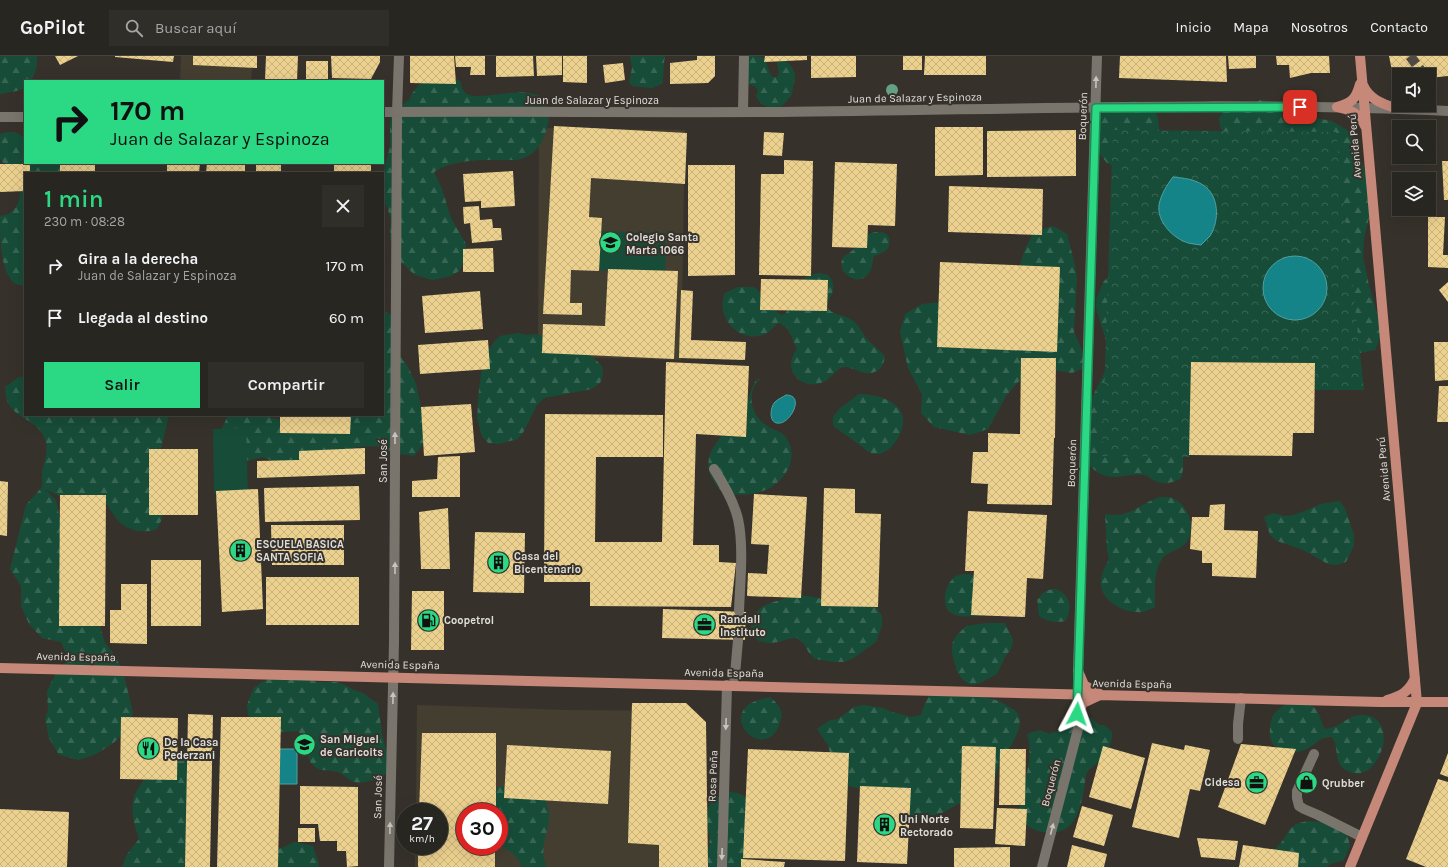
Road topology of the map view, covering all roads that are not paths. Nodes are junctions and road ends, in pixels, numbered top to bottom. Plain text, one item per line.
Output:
1 (399, 56) edge
2 (744, 56) edge
3 (1097, 56) edge
4 (1360, 56) edge
5 (1362, 80) junction
6 (1337, 107) junction
7 (1364, 107) junction
8 (1392, 107) edge
9 (1096, 108) junction
10 (1392, 108) edge
11 (1436, 109) edge
12 (1448, 111) edge
13 (384, 112) edge
14 (397, 112) junction
15 (743, 112) junction
16 (0, 117) edge
17 (24, 117) edge
18 (1366, 128) junction
19 (714, 469) dead end
20 (738, 611) tunnel mouth
21 (738, 640) tunnel mouth
22 (0, 668) edge
23 (1078, 671) junction
24 (393, 677) junction
25 (1415, 678) junction
26 (730, 686) junction
27 (1079, 694) junction
28 (1102, 695) junction
29 (1241, 698) junction
30 (1380, 702) junction
31 (1448, 702) edge
32 (1417, 703) junction
33 (1077, 714) junction
34 (1409, 723) junction
35 (1238, 739) dead end
36 (1314, 754) dead end
37 (1362, 837) junction
38 (389, 867) edge
39 (722, 867) edge
40 (1042, 867) edge
41 (1350, 867) edge

1 - 14 street, San José
2 - 15 street
9 -> 3 street, Boquerón
4 - 5 main road, Avenida Perú
5 - 6 main road
5 - 7 main road, Avenida Perú
5 - 8 main road
6 - 7 street, Juan de Salazar y Espinoza
6 - 9 street, Juan de Salazar y Espinoza
6 - 18 main road
7 - 10 street, Juan de Salazar y Espinoza
7 - 18 main road, Avenida Perú
9 - 15 street, Juan de Salazar y Espinoza
9 - 23 street, Boquerón
11 - 12 street, Juan de Salazar y Espinoza
13 - 14 street, Juan de Salazar y Espinoza
14 - 15 street, Juan de Salazar y Espinoza
24 -> 14 street, San José
16 - 17 street
18 - 25 main road, Avenida Perú
19 - 20 street
21 - 26 street, Rosa Peña
22 - 24 main road, Avenida España
23 - 27 street, Boquerón
23 - 28 main road
24 - 26 main road, Avenida España
38 -> 24 street, San José
25 - 30 main road
25 - 32 main road, Avenida Perú
26 - 27 main road, Avenida España
26 -> 39 street, Rosa Peña
27 - 28 main road, Avenida España
27 - 33 street, Boquerón
28 - 29 main road, Avenida España
28 - 33 main road
29 - 30 main road, Avenida España
29 - 35 street
30 - 32 main road, Avenida España
31 - 32 main road, Avenida España
31 - 34 main road
32 - 34 main road, Avenida Perú
40 -> 33 street, Boquerón
34 - 37 main road, Avenida Perú
36 - 37 street
37 - 41 main road, Avenida Perú

